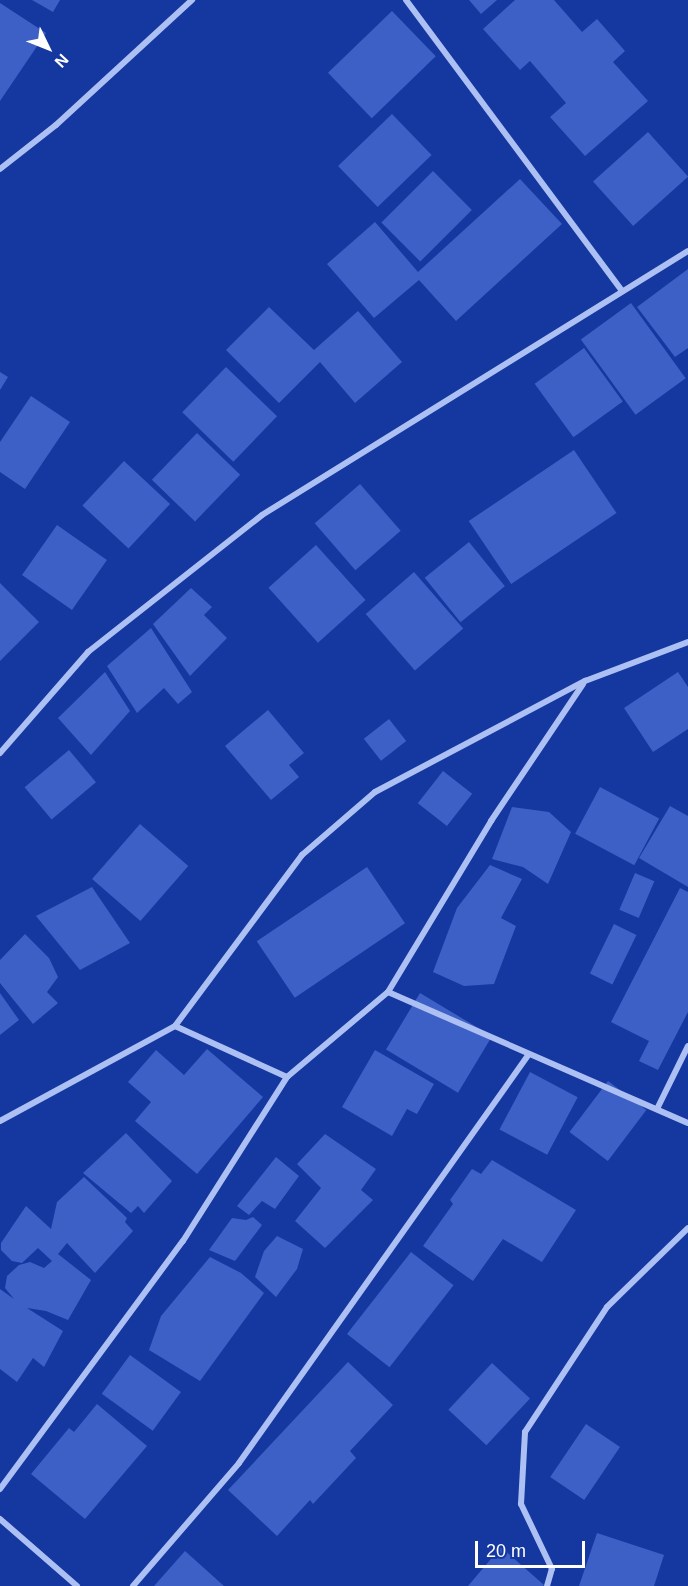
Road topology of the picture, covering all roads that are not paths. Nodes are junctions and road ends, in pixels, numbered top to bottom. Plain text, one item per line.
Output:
1 (192, 0) edge
2 (406, 0) edge
3 (0, 169) edge
4 (688, 250) edge
5 (622, 291) junction
6 (688, 642) edge
7 (585, 681) junction
8 (0, 753) edge
9 (388, 992) junction
10 (175, 1026) junction
11 (688, 1046) edge
12 (529, 1054) junction
13 (287, 1077) junction
14 (657, 1109) junction
15 (0, 1121) edge
16 (688, 1123) edge
17 (688, 1228) edge
18 (0, 1490) edge
19 (0, 1519) edge
20 (77, 1586) edge
21 (133, 1586) edge
22 (547, 1586) edge

1 - 3 street
2 - 5 street
4 - 5 street
5 - 8 street
6 - 7 street
7 - 9 street
7 - 10 street
9 - 12 street
9 - 13 street
10 - 13 street
10 - 15 street
11 - 14 street
12 - 14 street
12 - 21 street
13 - 18 street
14 - 16 street
17 - 22 street
19 - 20 street

